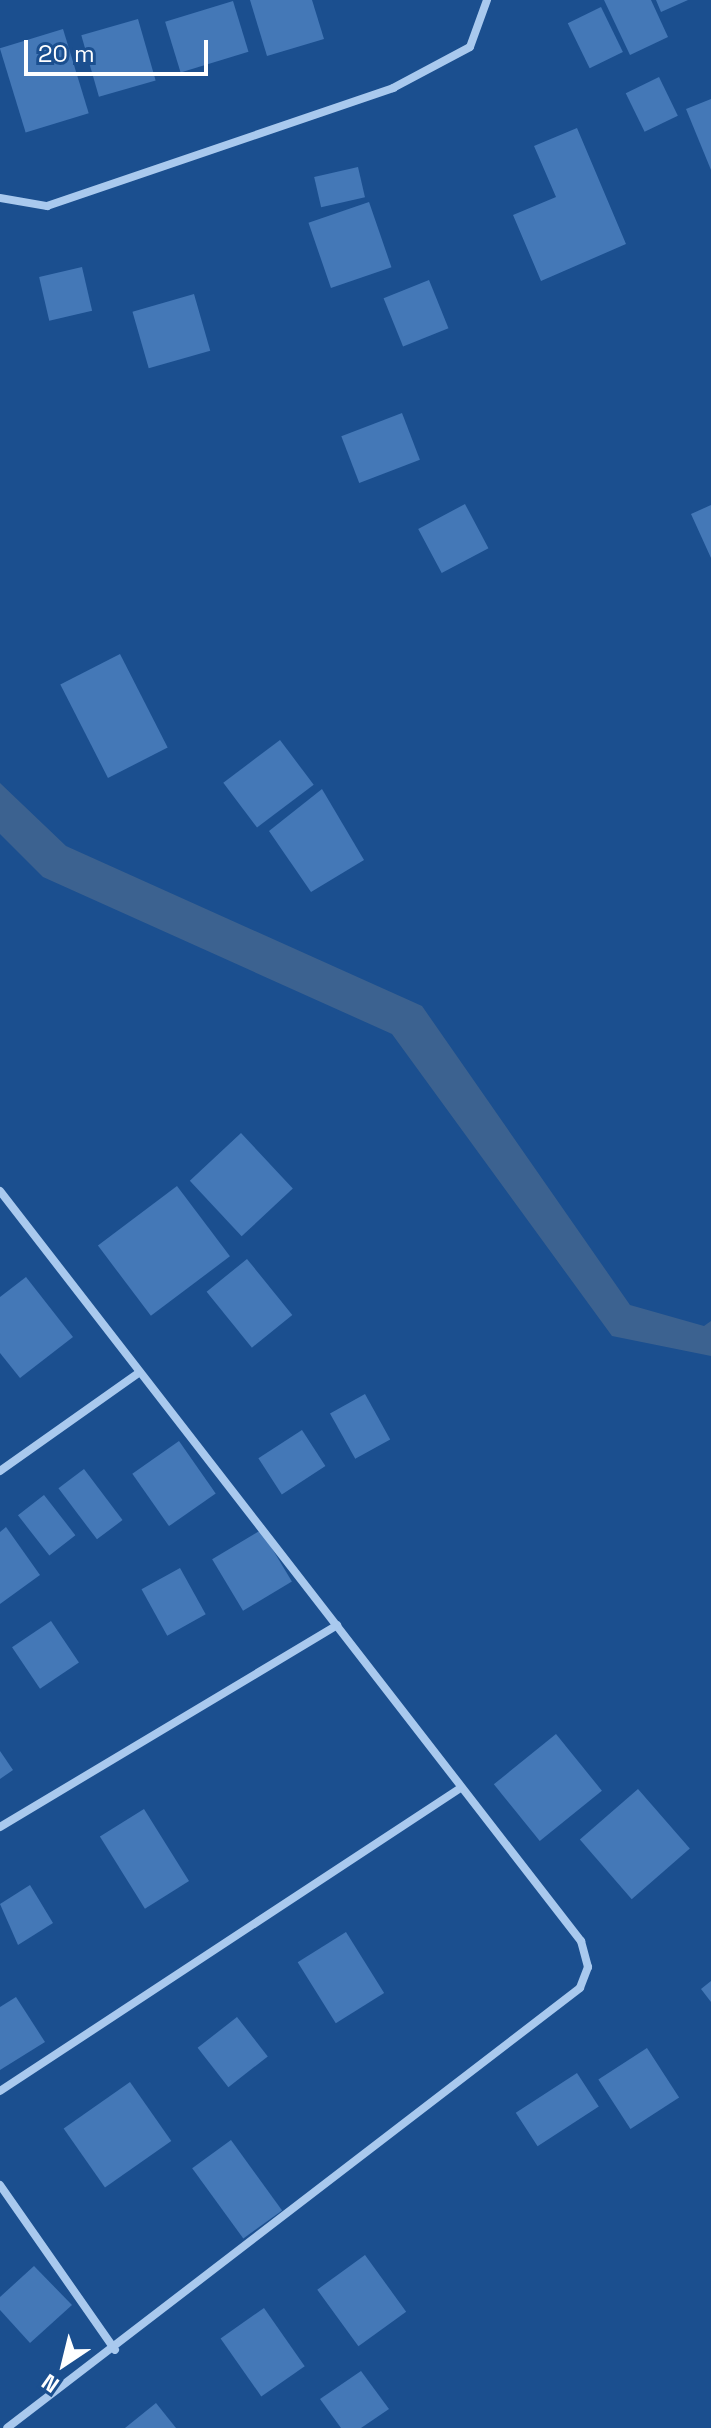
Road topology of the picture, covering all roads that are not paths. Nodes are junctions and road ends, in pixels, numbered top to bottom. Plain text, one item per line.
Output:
1 (487, 0) edge
2 (0, 198) edge
3 (0, 1191) edge
4 (140, 1372) junction
5 (0, 1471) edge
6 (337, 1625) junction
7 (459, 1789) junction
8 (0, 1827) edge
9 (0, 2091) edge
10 (0, 2185) edge
11 (115, 2350) junction
12 (7, 2428) edge

1 - 2 street
3 - 4 street
4 - 5 street
4 - 6 street
6 - 7 street
6 - 8 street
7 - 9 street
7 - 11 street
10 - 11 street
11 - 12 street

